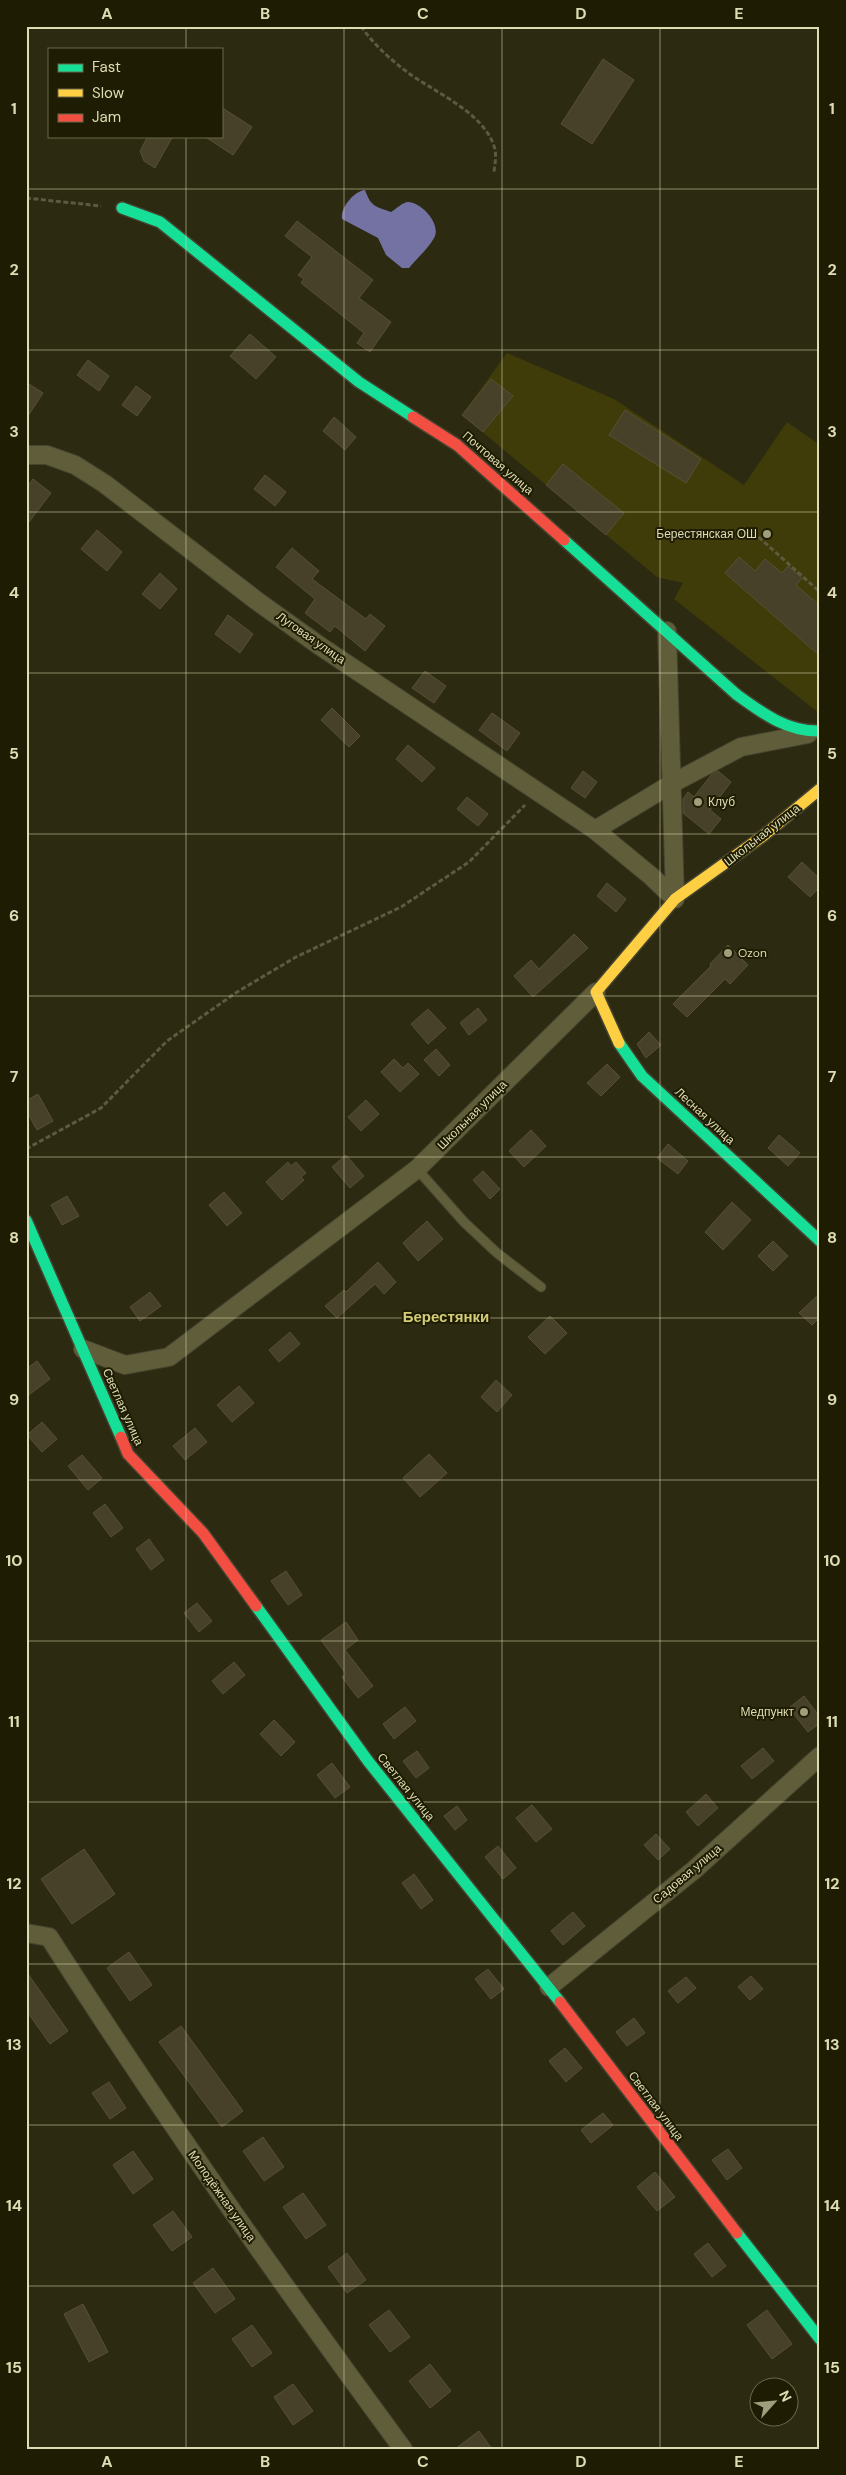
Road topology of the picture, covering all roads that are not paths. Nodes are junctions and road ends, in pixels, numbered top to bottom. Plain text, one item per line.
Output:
1 (122, 208) road end
2 (26, 455) edge
3 (667, 631) junction
4 (818, 732) edge
5 (673, 783) junction
6 (820, 789) edge
7 (594, 830) junction
8 (675, 899) junction
9 (596, 992) junction
10 (417, 1169) junction
11 (26, 1220) edge
12 (820, 1242) edge
13 (541, 1287) dead end
14 (83, 1349) junction
15 (820, 1756) edge
16 (26, 1933) edge
17 (549, 1987) junction
18 (820, 2339) edge
19 (403, 2449) edge

1 - 3 street, Почтовая улица
2 - 7 street, Луговая улица
3 - 4 street, Почтовая улица
3 - 5 street
4 - 5 street
5 - 7 street
5 - 8 street
6 - 8 street, Школьная улица
7 - 8 street, Луговая улица
8 - 9 street, Школьная улица
9 - 10 street, Школьная улица
9 - 12 street, Лесная улица
10 - 13 lane
10 - 14 street, Школьная улица
11 - 14 street, Светлая улица
14 - 17 street, Светлая улица
15 - 17 street, Садовая улица
16 - 19 street, Молодёжная улица
17 - 18 street, Светлая улица

